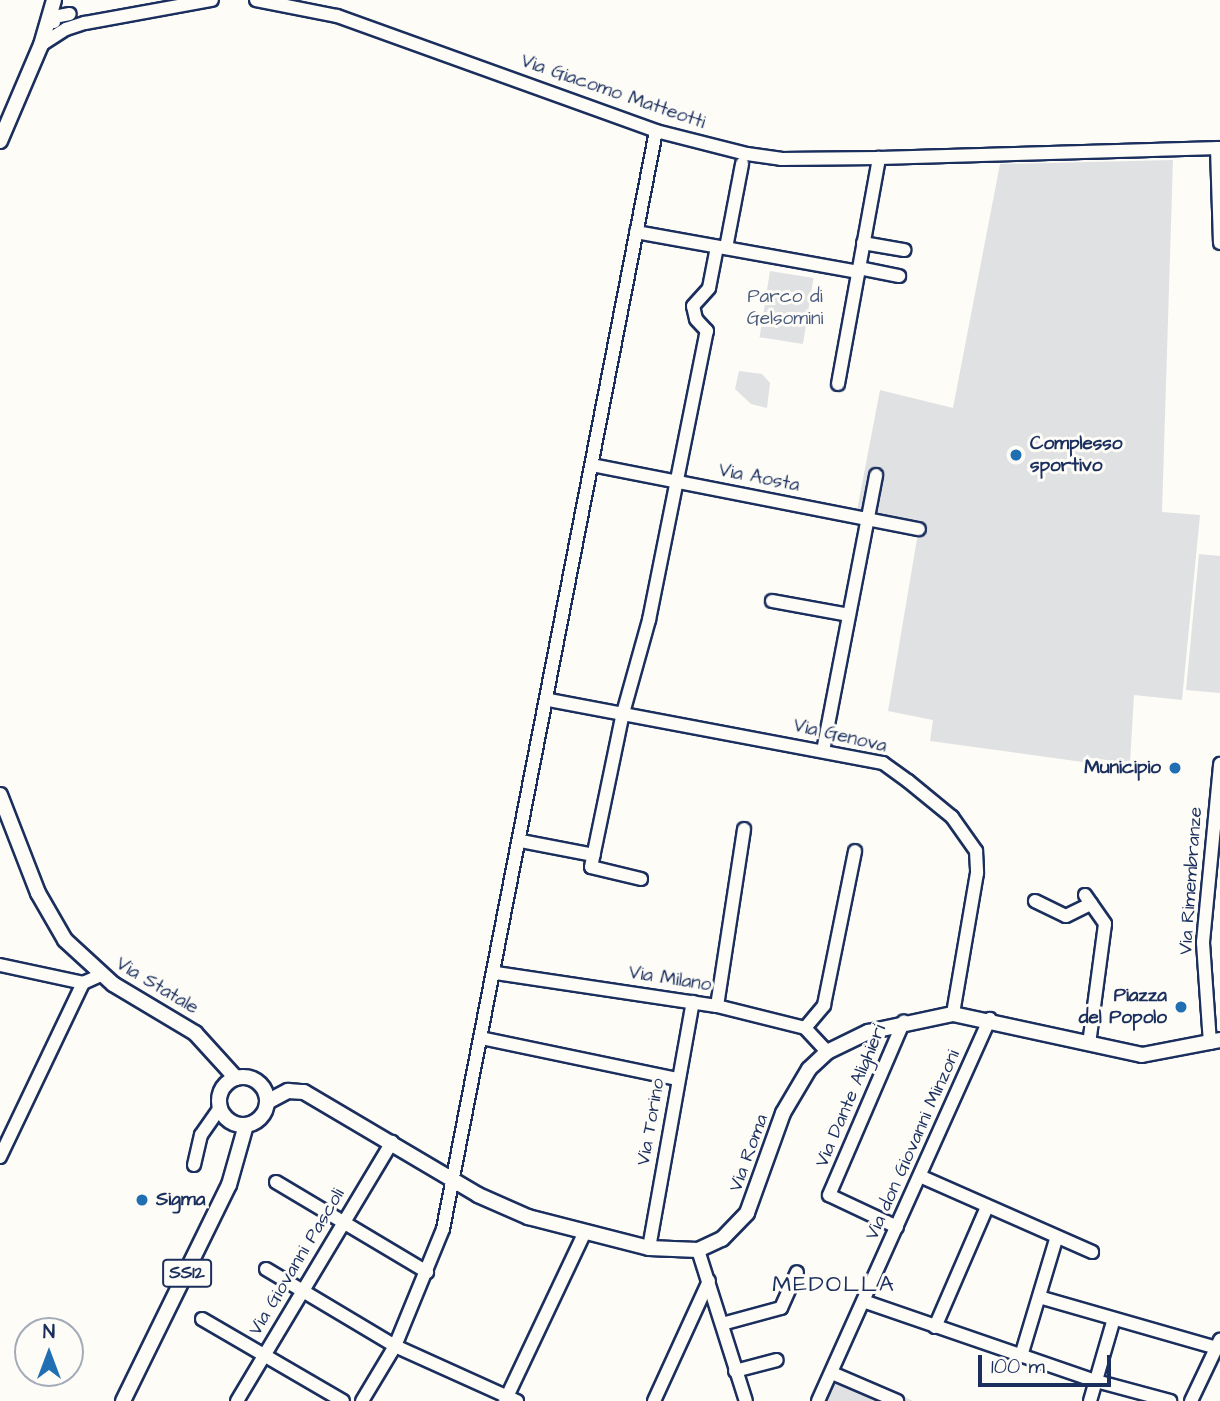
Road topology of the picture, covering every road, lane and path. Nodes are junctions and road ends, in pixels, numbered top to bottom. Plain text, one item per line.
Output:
1 (55, 0) edge
2 (212, 0) edge
3 (256, 0) edge
4 (70, 14) junction
5 (49, 18) junction
6 (85, 23) junction
7 (66, 29) junction
8 (41, 45) junction
9 (656, 131) junction
10 (0, 141) edge
11 (1219, 148) edge
12 (880, 158) junction
13 (742, 164) dead end
14 (636, 232) junction
15 (863, 243) junction
16 (1220, 243) edge
17 (721, 247) junction
18 (904, 250) dead end
19 (858, 270) junction
20 (899, 276) dead end
21 (838, 384) dead end
22 (592, 465) junction
23 (876, 475) dead end
24 (678, 481) junction
25 (868, 519) junction
26 (919, 529) dead end
27 (772, 601) dead end
28 (849, 615) junction
29 (549, 699) junction
30 (623, 713) junction
31 (822, 751) junction
32 (1220, 764) edge
33 (1219, 790) edge
34 (0, 795) edge
35 (744, 829) dead end
36 (522, 841) junction
37 (855, 851) dead end
38 (594, 855) junction
39 (641, 879) dead end
40 (1035, 901) dead end
41 (0, 965) edge
42 (496, 972) junction
43 (101, 975) junction
44 (83, 983) junction
45 (693, 1002) junction
46 (717, 1006) junction
47 (954, 1014) junction
48 (990, 1019) junction
49 (904, 1021) junction
50 (805, 1028) junction
51 (481, 1038) junction
52 (1215, 1042) edge
53 (1089, 1044) junction
54 (827, 1052) junction
55 (219, 1063) junction
56 (236, 1078) junction
57 (678, 1079) junction
58 (262, 1086) junction
59 (223, 1087) junction
60 (283, 1092) junction
61 (267, 1102) junction
62 (219, 1109) junction
63 (230, 1122) junction
64 (246, 1125) junction
65 (239, 1142) junction
66 (391, 1143) junction
67 (0, 1157) edge
68 (194, 1165) dead end
69 (922, 1177) junction
70 (454, 1180) junction
71 (276, 1182) dead end
72 (987, 1207) junction
73 (343, 1223) junction
74 (897, 1227) junction
75 (584, 1234) junction
76 (1056, 1239) junction
77 (649, 1248) junction
78 (698, 1250) junction
79 (1092, 1252) dead end
80 (266, 1269) dead end
81 (427, 1272) junction
82 (797, 1272) dead end
83 (709, 1281) junction
84 (301, 1291) junction
85 (1039, 1297) junction
86 (866, 1302) junction
87 (202, 1319) dead end
88 (1113, 1322) junction
89 (722, 1324) junction
90 (935, 1327) junction
91 (1219, 1344) edge
92 (395, 1346) junction
93 (265, 1353) junction
94 (1021, 1356) junction
95 (777, 1360) dead end
96 (735, 1371) junction
97 (832, 1373) junction
98 (1096, 1381) junction
99 (510, 1400) edge
100 (122, 1401) edge
101 (237, 1401) edge
102 (342, 1401) edge
103 (362, 1401) edge
104 (654, 1401) edge
105 (746, 1401) edge
106 (818, 1401) edge
107 (897, 1401) edge
108 (1090, 1401) edge
109 (1170, 1401) edge
110 (1191, 1401) edge

1 - 4 street
1 - 5 main road
2 - 6 street
3 - 9 street, Via Giacomo Matteotti
4 - 5 street
4 - 6 street
5 - 7 street
5 - 8 main road
6 - 7 street
7 - 8 street
8 - 10 main road
9 - 12 street, Via Giacomo Matteotti
9 - 14 street
11 - 12 street, Via Giacomo Matteotti
11 - 16 street
12 - 15 street
13 - 17 street
14 - 17 street
14 - 22 street
15 - 18 street
15 - 19 street
17 - 19 street
17 - 24 street
19 - 20 street
19 - 21 street
22 - 24 street, Via Aosta
22 - 29 street
23 - 25 street
24 - 25 street, Via Aosta
24 - 30 street
25 - 26 street, Via Aosta
25 - 28 street
27 - 28 street
28 - 31 street
29 - 30 street, Via Genova
29 - 36 street
30 - 31 street, Via Genova
30 - 38 street
31 - 47 street, Via Genova
32 - 33 street, Via Rimembranze
33 - 52 street, Via Rimembranze
34 - 43 main road, Via Statale
35 - 46 street
36 - 38 street
36 - 42 street
37 - 50 street
38 - 39 street
40 - 53 street
41 - 44 street
42 - 45 street, Via Milano
42 - 51 street
43 - 44 street
43 - 55 main road, Via Statale
44 - 67 street
45 - 46 street, Via Milano
45 - 57 street, Via Torino
46 - 50 street, Via Milano
47 - 48 main road, Via Roma
47 - 49 main road, Via Roma
48 - 53 main road, Via Roma
48 - 69 street, Via don Giovanni Minzoni
49 - 54 main road, Via Roma
49 - 74 street, Via Dante Alighieri
50 - 54 street
51 - 57 street
51 - 70 street
52 - 53 main road, Via Roma
54 - 78 main road, Via Roma
55 - 56 main road, Via Statale
55 - 59 main road
56 - 58 main road
56 - 59 main road
57 - 77 street, Via Torino
58 - 60 main road
58 - 61 main road
59 - 62 main road
60 - 61 main road
60 - 66 main road
61 - 64 main road
62 - 63 main road
62 - 68 street
63 - 64 main road
63 - 65 main road
64 - 65 main road
65 - 100 main road, SS12
66 - 70 main road
66 - 73 street, Via Giovanni Pascoli
69 - 72 street
69 - 74 street, Via don Giovanni Minzoni
70 - 75 main road
70 - 81 street
71 - 73 street
72 - 76 street
72 - 90 street
73 - 81 street
73 - 84 street, Via Giovanni Pascoli
74 - 86 street, Via don Giovanni Minzoni
75 - 77 main road
75 - 99 street
76 - 79 street
76 - 85 street
77 - 78 main road
78 - 83 street
80 - 84 street
81 - 92 street
82 - 89 street
83 - 89 street
83 - 104 street
84 - 92 street
84 - 93 street, Via Giovanni Pascoli
85 - 88 street
85 - 94 street
86 - 90 street
86 - 97 street, Via don Giovanni Minzoni
87 - 93 street
88 - 91 street
88 - 98 street
89 - 96 street
90 - 94 street
91 - 110 street
92 - 99 street
92 - 103 street
93 - 101 street, Via Giovanni Pascoli
93 - 102 street
94 - 98 street
95 - 96 street
96 - 105 street
97 - 106 street, Via don Giovanni Minzoni
97 - 107 street
98 - 108 street
98 - 109 street

